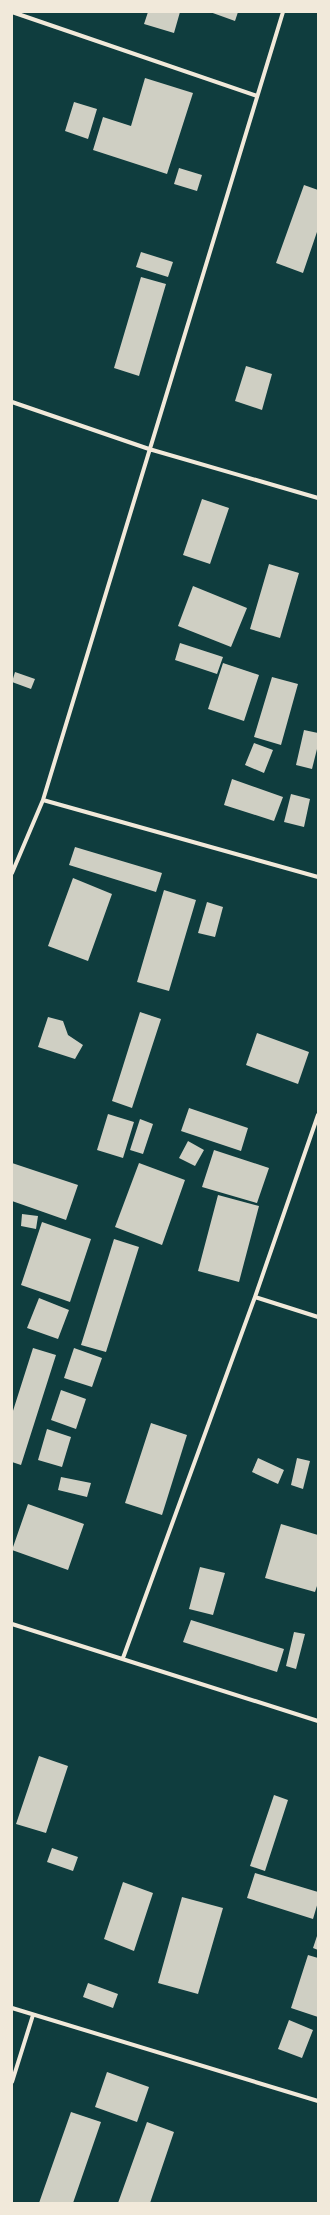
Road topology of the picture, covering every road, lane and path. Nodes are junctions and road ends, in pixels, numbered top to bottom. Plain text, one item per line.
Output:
1 (12, 12) edge
2 (283, 12) edge
3 (257, 96) junction
4 (12, 402) edge
5 (149, 449) junction
6 (318, 498) edge
7 (43, 800) junction
8 (12, 873) edge
9 (318, 876) edge
10 (318, 1115) edge
11 (255, 1297) junction
12 (318, 1317) edge
13 (12, 1624) edge
14 (123, 1658) junction
15 (318, 1721) edge
16 (12, 2008) edge
17 (33, 2015) junction
18 (12, 2082) edge
19 (318, 2101) edge

1 - 3 street
2 - 3 street
3 - 5 street
4 - 5 street
5 - 6 street
5 - 7 street
7 - 8 street
7 - 9 street
10 - 11 street
11 - 12 street
11 - 14 street
13 - 14 street
14 - 15 street
16 - 17 street
17 - 18 street
17 - 19 street

